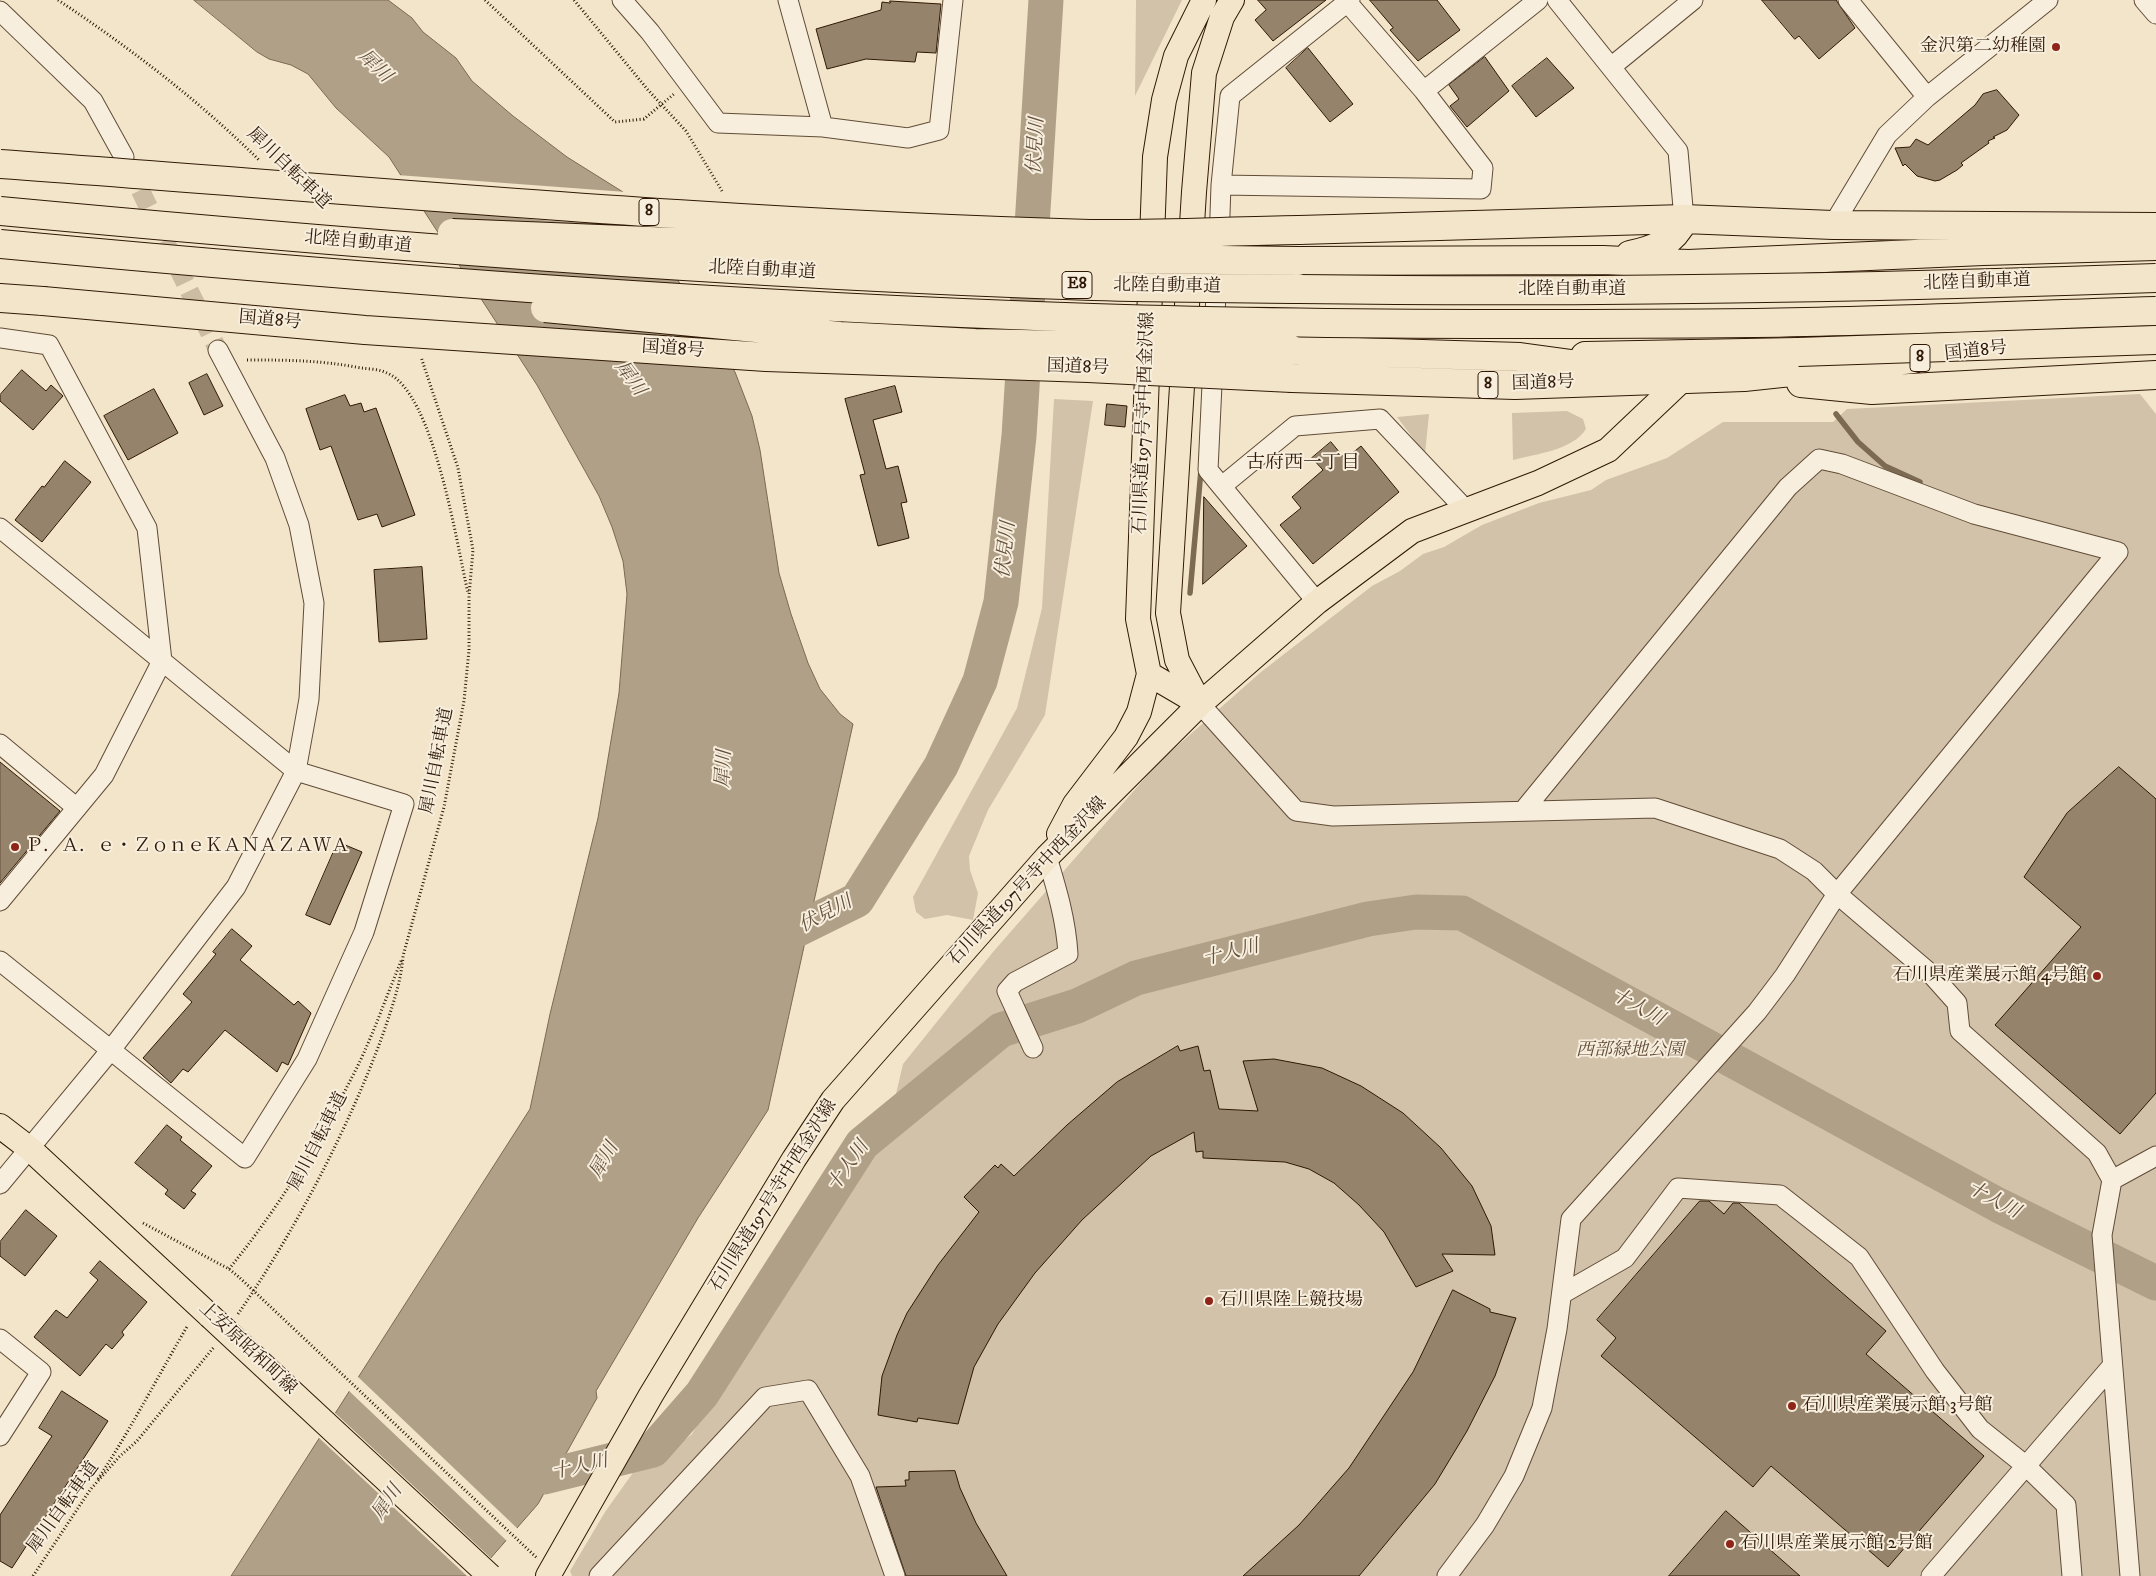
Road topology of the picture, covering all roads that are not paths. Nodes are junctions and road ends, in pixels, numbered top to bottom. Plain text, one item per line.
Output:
1 (622, 0) edge
2 (788, 0) edge
3 (953, 0) edge
4 (1204, 0) edge
5 (1232, 0) edge
6 (1538, 0) edge
7 (1557, 0) edge
8 (1694, 0) edge
9 (1848, 0) edge
10 (2048, 0) edge
11 (2144, 0) edge
12 (1348, 1) edge
13 (0, 11) edge
14 (2156, 14) edge
15 (1611, 66) junction
16 (1424, 92) junction
17 (1927, 98) junction
18 (823, 127) junction
19 (124, 157) tunnel mouth
20 (0, 164) edge
21 (1221, 185) junction
22 (0, 211) edge
23 (2156, 216) edge
24 (1684, 220) junction
25 (1833, 225) junction
26 (2080, 225) junction
27 (2156, 227) edge
28 (190, 229) junction
29 (0, 244) edge
30 (2156, 246) edge
31 (1603, 260) junction
32 (191, 262) junction
33 (2156, 278) edge
34 (0, 298) edge
35 (2156, 311) edge
36 (0, 338) edge
37 (2156, 339) edge
38 (218, 350) tunnel mouth
39 (1520, 357) junction
40 (1744, 377) junction
41 (2154, 377) edge
42 (1684, 378) junction
43 (1222, 486) junction
44 (1466, 510) junction
45 (0, 528) edge
46 (1317, 602) junction
47 (162, 661) junction
48 (1149, 674) junction
49 (1200, 704) junction
50 (0, 744) edge
51 (296, 771) junction
52 (77, 808) junction
53 (1523, 811) junction
54 (1047, 857) junction
55 (1837, 894) junction
56 (0, 901) edge
57 (0, 961) edge
58 (1033, 1048) dead end
59 (110, 1050) junction
60 (0, 1126) edge
61 (30, 1149) junction
62 (2156, 1156) edge
63 (2112, 1180) junction
64 (0, 1184) edge
65 (1562, 1294) junction
66 (0, 1340) edge
67 (2112, 1366) junction
68 (0, 1436) edge
69 (2025, 1465) junction
70 (542, 1567) edge
71 (490, 1576) edge
72 (599, 1576) edge
73 (895, 1576) edge
74 (1447, 1576) edge
75 (1931, 1576) edge
76 (2072, 1576) edge
77 (2130, 1576) edge

1 - 18 street
2 - 18 street
3 - 18 street
4 - 48 main road, 石川県道197号寺中西金沢線
5 - 49 main road, 石川県道197号寺中西金沢線
6 - 16 street
7 - 15 street
8 - 15 street
9 - 17 street
10 - 17 street
11 - 14 street
12 - 16 street
12 - 21 street
13 - 19 street
15 - 24 street
16 - 21 street
17 - 25 street
20 - 24 highway, 8, bridge
21 - 43 street
22 - 28 highway, 北陸自動車道 / E8, bridge
23 - 26 highway, 8
24 - 25 highway, 8
24 - 31 highway
25 - 26 highway, 8
26 - 27 highway, 8
28 - 31 highway, bridge
28 - 33 highway, 北陸自動車道 / E8, bridge
29 - 32 highway, 北陸自動車道 / E8, bridge
30 - 31 highway
32 - 35 highway, 北陸自動車道 / E8, bridge
32 - 39 highway, bridge
34 - 42 highway, 国道8号 / 8, bridge
36 - 47 street
37 - 39 highway, bridge
37 - 40 highway, 国道8号 / 8
38 - 51 street
39 - 42 highway
40 - 41 highway
40 - 42 highway, 国道8号 / 8
42 - 44 main road, 石川県道197号寺中西金沢線
43 - 44 street
43 - 46 street
44 - 46 main road, 石川県道197号寺中西金沢線
45 - 47 street
46 - 49 main road, 石川県道197号寺中西金沢線
47 - 51 street
47 - 52 street
48 - 49 main road
48 - 54 main road
49 - 53 street
49 - 54 main road, 石川県道197号寺中西金沢線
50 - 52 street
51 - 59 street
51 - 59 street
52 - 56 street
53 - 55 street
53 - 55 street
54 - 58 street
54 - 70 main road, 石川県道197号寺中西金沢線
55 - 63 street
55 - 65 street
57 - 59 street
59 - 61 street
60 - 61 main road, 上安原昭和町線
61 - 64 street
61 - 71 main road, 上安原昭和町線, bridge
62 - 63 street
63 - 67 street
65 - 69 street
65 - 74 street
66 - 68 street
67 - 69 street
67 - 77 street
69 - 75 street
69 - 76 street
72 - 73 street

